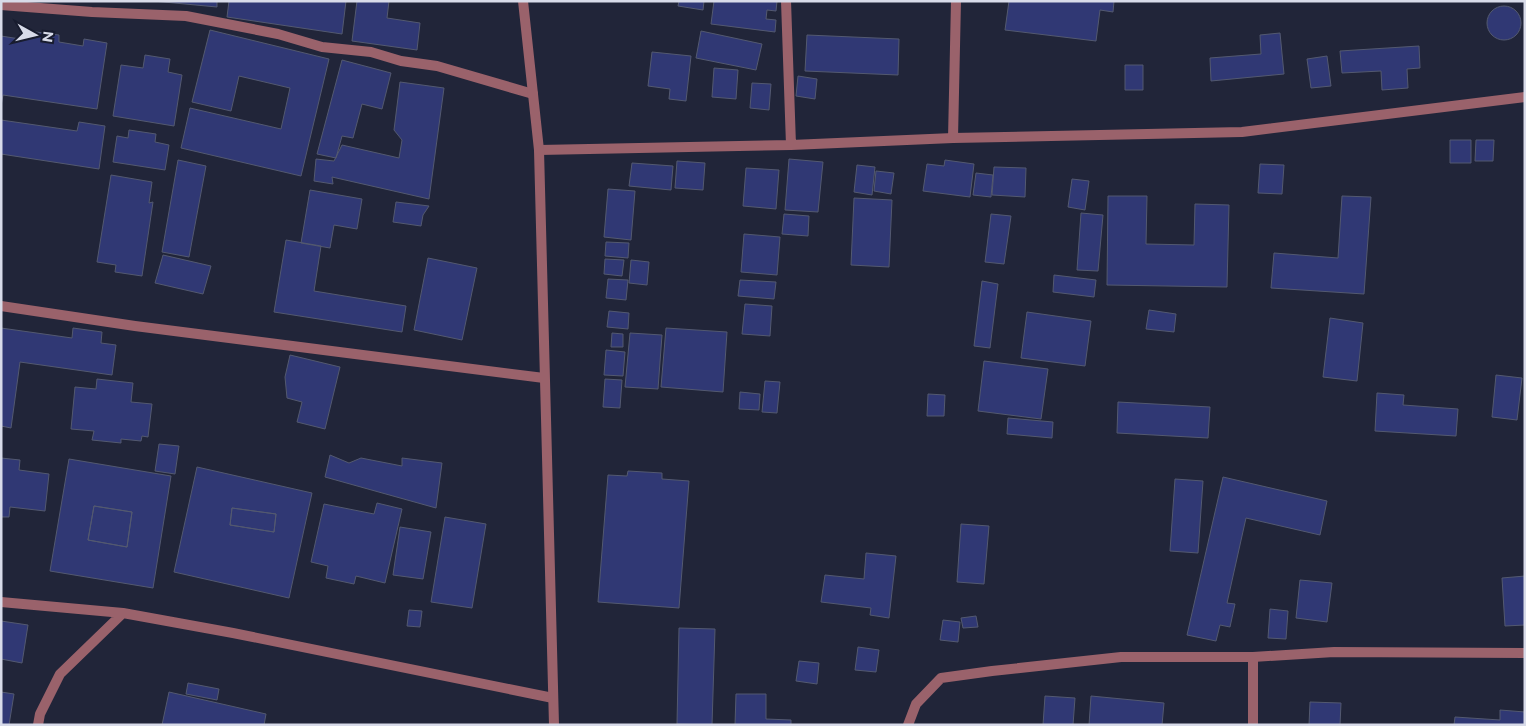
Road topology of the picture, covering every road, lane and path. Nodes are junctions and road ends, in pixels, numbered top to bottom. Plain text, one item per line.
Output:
1 (523, 1) edge
2 (786, 1) edge
3 (956, 1) edge
4 (1, 5) edge
5 (533, 94) junction
6 (1525, 97) edge
7 (953, 138) junction
8 (791, 144) junction
9 (539, 150) junction
10 (1, 306) edge
11 (544, 378) junction
12 (1, 602) edge
13 (123, 613) junction
14 (1525, 653) edge
15 (1253, 657) junction
16 (553, 698) junction
17 (38, 725) edge
18 (554, 725) edge
19 (908, 725) edge
20 (1253, 725) edge

1 - 5 street
2 - 8 street
3 - 7 street
4 - 5 street
5 - 9 street
6 - 7 street
7 - 8 street
8 - 9 street
9 - 11 street
10 - 11 street
11 - 16 street
12 - 13 street
13 - 16 street
13 - 17 street
14 - 15 street
15 - 19 street
15 - 20 street
16 - 18 street

